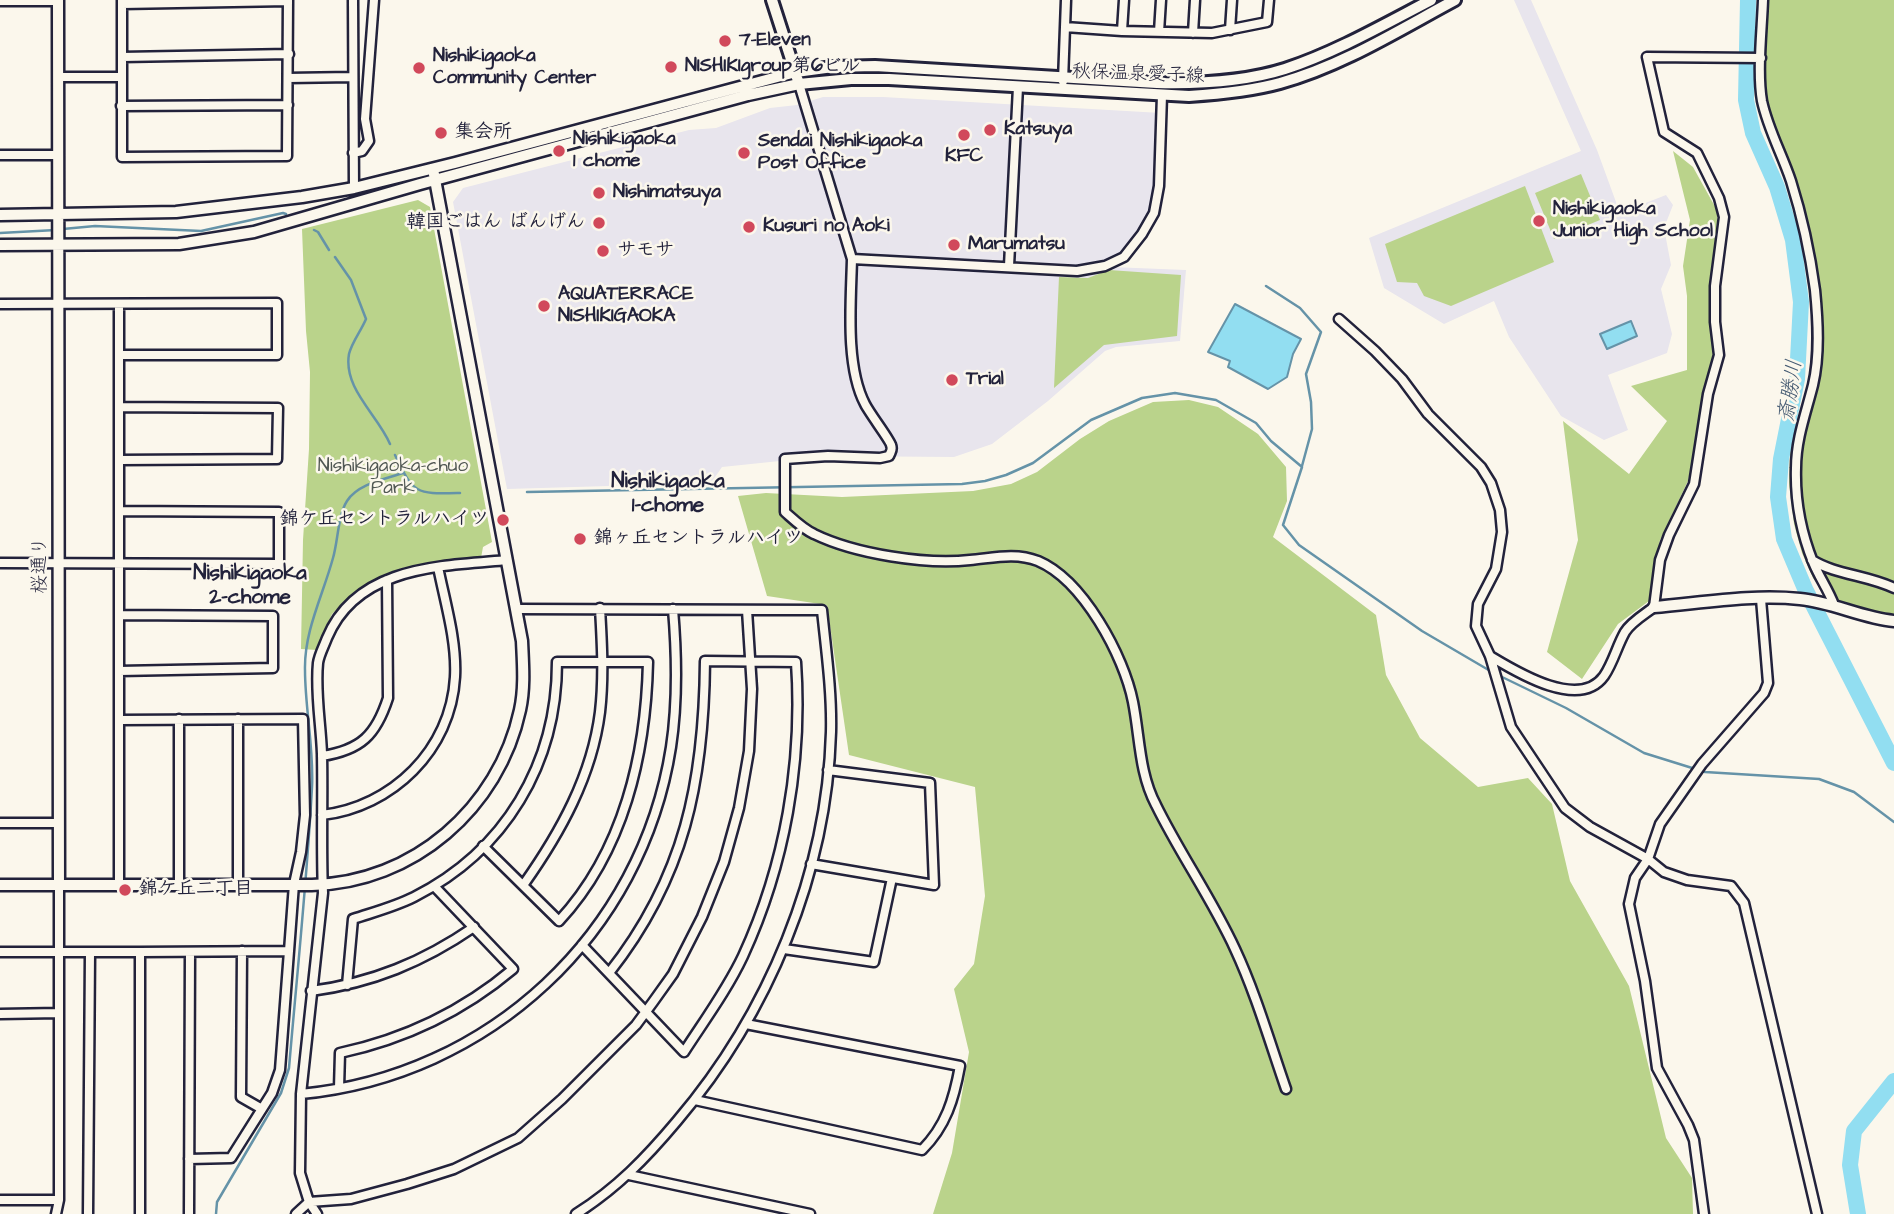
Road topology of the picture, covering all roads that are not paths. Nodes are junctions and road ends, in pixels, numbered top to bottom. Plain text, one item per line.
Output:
1 (288, 0) edge
2 (353, 0) edge
3 (374, 0) edge
4 (772, 0) edge
5 (1066, 0) edge
6 (1124, 0) edge
7 (1161, 0) edge
8 (1195, 0) edge
9 (1232, 0) edge
10 (1269, 0) edge
11 (1431, 0) edge
12 (1455, 0) edge
13 (1763, 0) edge
14 (0, 1) edge
15 (58, 1) edge
16 (122, 2) edge
17 (1065, 27) junction
18 (1230, 30) junction
19 (1122, 31) junction
20 (1159, 32) junction
21 (1193, 33) junction
22 (289, 54) junction
23 (122, 57) junction
24 (1760, 58) junction
25 (796, 72) junction
26 (58, 77) junction
27 (121, 77) junction
28 (352, 77) junction
29 (288, 78) junction
30 (1063, 78) junction
31 (799, 84) junction
32 (1018, 87) junction
33 (1062, 90) junction
34 (1162, 95) junction
35 (288, 105) junction
36 (121, 106) junction
37 (353, 153) junction
38 (0, 155) edge
39 (58, 155) junction
40 (434, 174) junction
41 (354, 188) junction
42 (0, 215) edge
43 (58, 217) junction
44 (57, 242) junction
45 (0, 245) edge
46 (852, 259) junction
47 (1009, 266) junction
48 (0, 304) edge
49 (57, 304) junction
50 (119, 304) junction
51 (1339, 319) dead end
52 (118, 355) junction
53 (118, 408) junction
54 (118, 460) junction
55 (119, 511) junction
56 (507, 560) junction
57 (1812, 560) junction
58 (0, 563) edge
59 (59, 563) junction
60 (119, 563) junction
61 (438, 567) junction
62 (387, 580) junction
63 (1894, 588) edge
64 (1761, 598) junction
65 (1830, 604) junction
66 (1654, 607) junction
67 (600, 608) junction
68 (516, 609) junction
69 (673, 609) junction
70 (747, 610) junction
71 (119, 615) junction
72 (1894, 621) edge
73 (1491, 660) junction
74 (603, 661) junction
75 (751, 663) junction
76 (119, 671) junction
77 (179, 719) junction
78 (238, 719) junction
79 (119, 720) junction
80 (322, 756) junction
81 (828, 771) junction
82 (322, 815) junction
83 (0, 822) edge
84 (58, 823) junction
85 (483, 846) junction
86 (1648, 859) junction
87 (811, 864) junction
88 (892, 878) junction
89 (58, 884) junction
90 (308, 884) junction
91 (524, 884) junction
92 (0, 885) edge
93 (119, 885) junction
94 (179, 885) junction
95 (238, 885) junction
96 (434, 886) junction
97 (474, 927) junction
98 (582, 945) junction
99 (784, 949) junction
100 (242, 951) junction
101 (289, 951) junction
102 (0, 952) edge
103 (140, 952) junction
104 (190, 952) junction
105 (59, 953) junction
106 (90, 953) junction
107 (609, 973) junction
108 (347, 985) junction
109 (311, 991) junction
110 (58, 1013) junction
111 (645, 1013) junction
112 (0, 1014) edge
113 (746, 1024) junction
114 (339, 1088) junction
115 (1286, 1089) dead end
116 (301, 1094) junction
117 (695, 1100) junction
118 (262, 1109) junction
119 (189, 1159) junction
120 (629, 1175) junction
121 (0, 1200) edge
122 (58, 1200) junction
123 (309, 1202) junction
124 (56, 1214) edge
125 (88, 1214) edge
126 (140, 1214) edge
127 (189, 1214) edge
128 (296, 1214) edge
129 (317, 1214) edge
130 (576, 1214) edge
131 (810, 1214) edge
132 (1704, 1214) edge
133 (1817, 1214) edge

1 - 16 street
1 - 22 street
2 - 28 street
3 - 37 street
4 - 25 main road
5 - 17 street
6 - 19 street
7 - 20 street
8 - 21 street
9 - 18 street
10 - 18 street
11 - 30 main road, 秋保温泉愛子線
12 - 34 main road, 秋保温泉愛子線
13 - 24 street
14 - 15 street
15 - 26 street
16 - 23 street
17 - 19 street
17 - 30 street
18 - 21 street
19 - 20 street
20 - 21 street
22 - 23 street
22 - 29 street
23 - 27 street
24 - 57 street
24 - 66 street
25 - 30 main road, 秋保温泉愛子線
25 - 31 main road
25 - 40 street
26 - 27 street
26 - 39 street
27 - 36 street
28 - 29 street
28 - 37 street
29 - 35 street
30 - 33 street
31 - 32 main road, 秋保温泉愛子線
31 - 40 street
31 - 46 street
32 - 33 main road, 秋保温泉愛子線
32 - 47 street
33 - 34 main road, 秋保温泉愛子線
34 - 47 street
35 - 36 street
35 - 36 street
37 - 41 street
38 - 39 street
39 - 43 street
40 - 41 street
40 - 44 street
40 - 56 street
41 - 43 street
42 - 43 street
43 - 44 street, 桜通り
44 - 45 street
44 - 49 street, 桜通り
46 - 47 street
46 - 115 street
48 - 49 street
49 - 50 street
49 - 59 street, 桜通り
50 - 52 street
50 - 52 street
51 - 73 street
52 - 53 street
53 - 54 street
53 - 54 street
54 - 55 street
55 - 60 street
55 - 60 street
56 - 61 street
56 - 68 street
57 - 63 street
57 - 65 street
58 - 59 street
59 - 60 street
59 - 84 street, 桜通り
60 - 71 street
61 - 62 street
61 - 82 street
62 - 80 street
62 - 80 street
64 - 65 street
64 - 66 street
64 - 86 street
65 - 72 street
66 - 73 street
67 - 68 street
67 - 69 street
67 - 74 street
68 - 90 street
69 - 70 street
69 - 98 street
70 - 75 street
70 - 81 street
71 - 76 street
71 - 76 street
73 - 86 street
74 - 85 street
74 - 91 street
74 - 91 street
75 - 107 street
75 - 111 street
75 - 111 street
76 - 79 street
77 - 78 street
77 - 79 street
77 - 94 street
78 - 90 street
78 - 95 street
79 - 93 street
80 - 82 street
81 - 87 street
81 - 88 street
82 - 90 street
83 - 84 street
84 - 89 street, 桜通り
85 - 91 street
85 - 96 street
86 - 132 street
86 - 133 street
87 - 88 street
87 - 99 street
88 - 99 street
89 - 92 street
89 - 93 street
89 - 105 street
90 - 95 street
90 - 101 street
90 - 109 street
93 - 94 street
94 - 95 street
96 - 97 street
96 - 108 street
97 - 108 street
97 - 114 street
98 - 107 street
98 - 114 street
99 - 113 street
100 - 101 street
100 - 104 street
100 - 118 street
101 - 118 street
102 - 105 street
103 - 104 street
103 - 106 street
103 - 126 street
104 - 119 street
105 - 106 street
105 - 110 street
106 - 125 street
107 - 111 street
108 - 109 street
109 - 116 street
110 - 112 street
110 - 122 street
111 - 123 street
113 - 117 street
113 - 117 street
114 - 116 street
116 - 123 street
117 - 120 street
118 - 119 street
119 - 127 street
120 - 130 street
120 - 131 street
121 - 122 street
122 - 124 street
123 - 128 street
123 - 129 street

